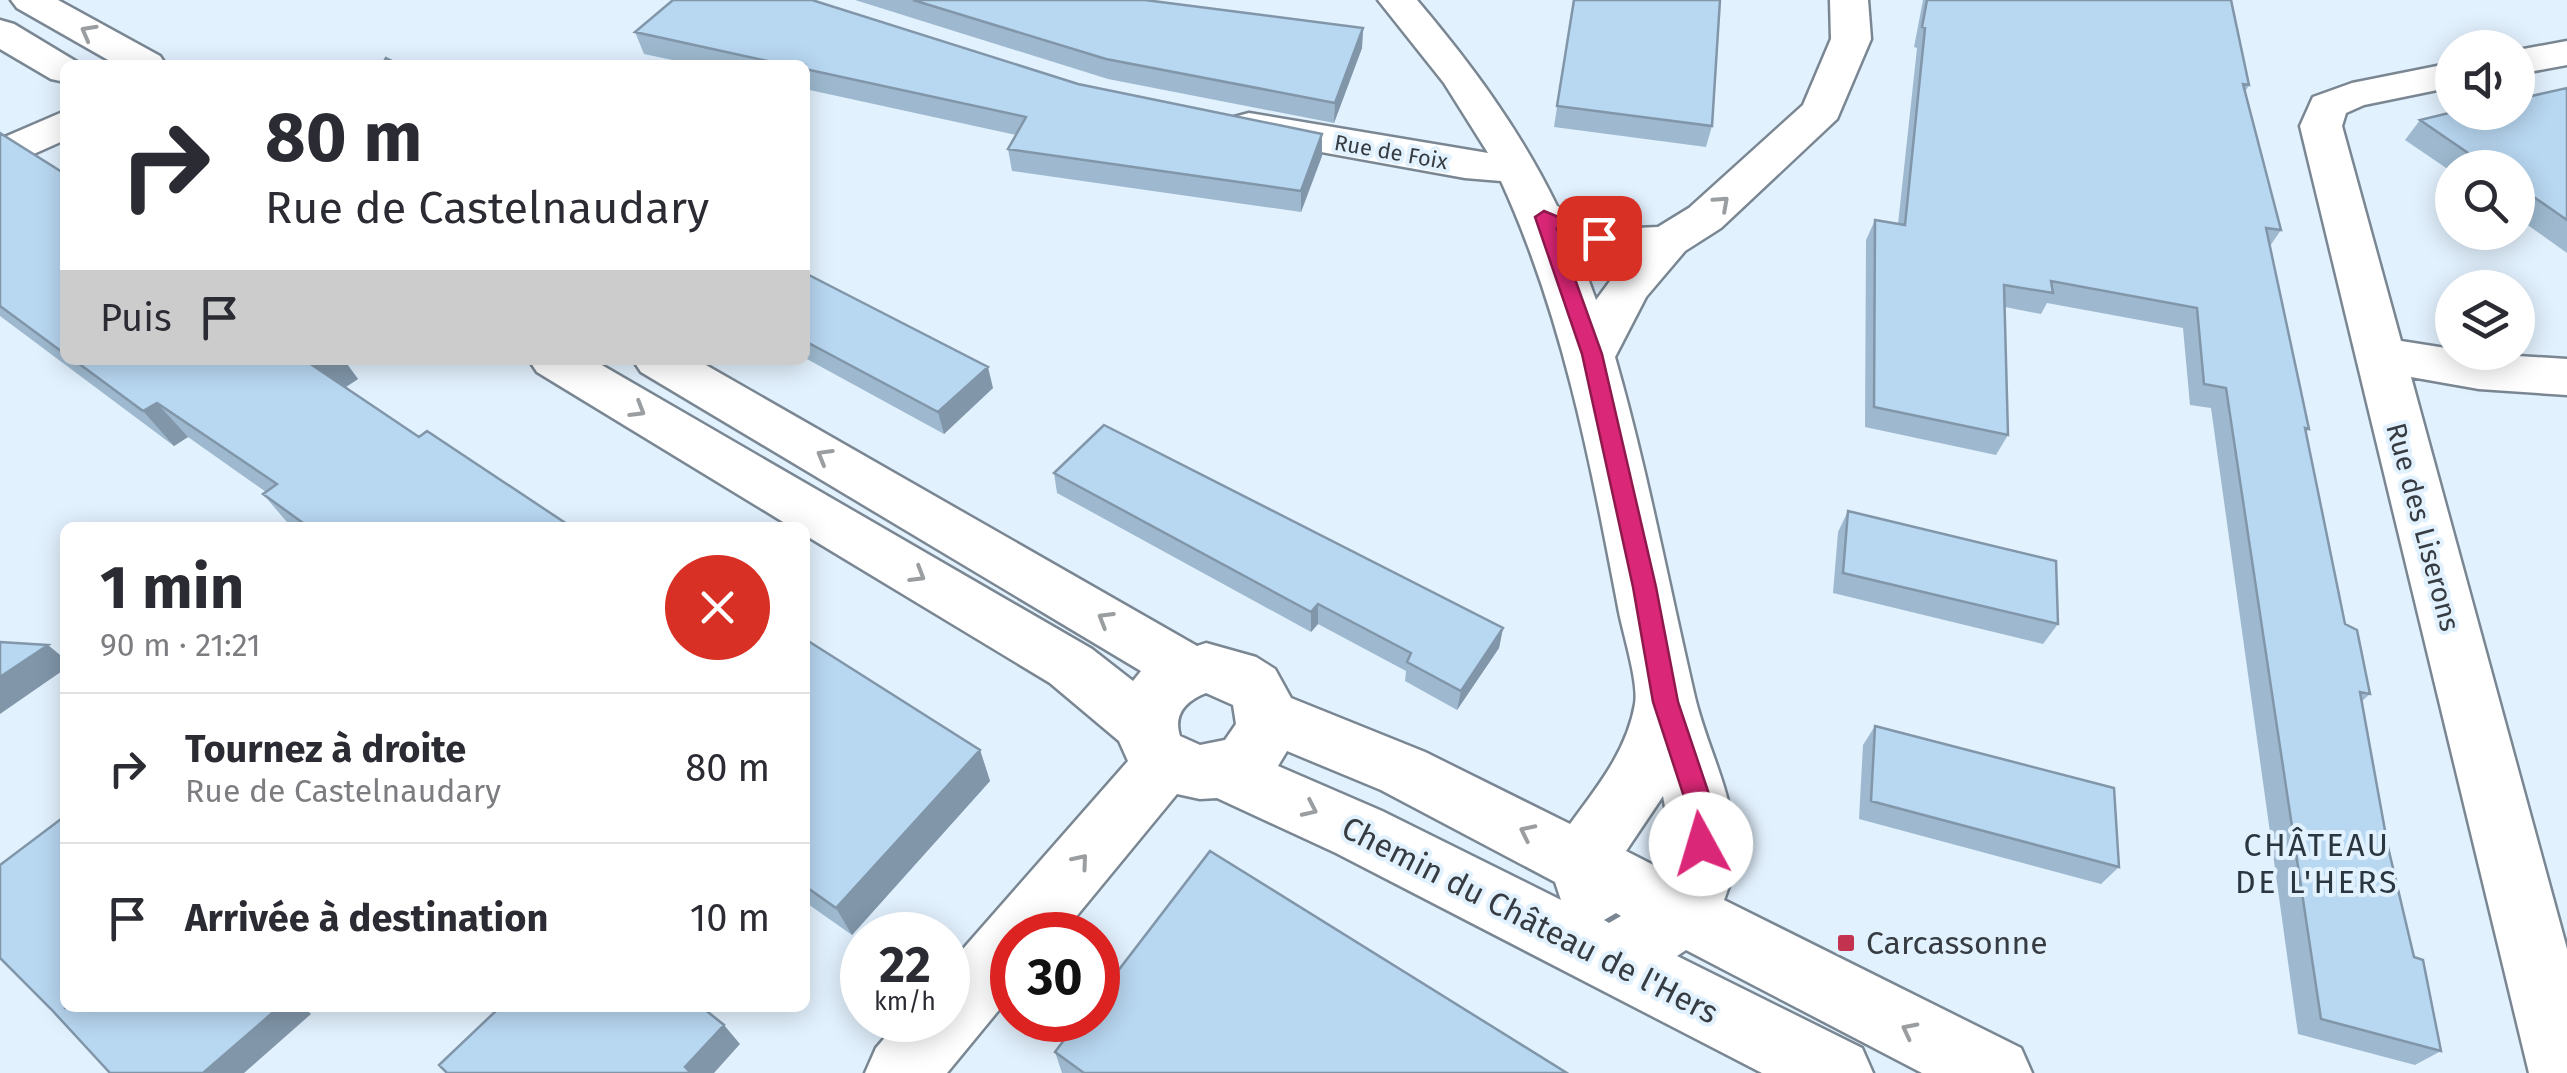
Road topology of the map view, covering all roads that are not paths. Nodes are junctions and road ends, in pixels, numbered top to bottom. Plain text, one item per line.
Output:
1 (30, 0) edge
2 (1397, 0) edge
3 (1849, 0) edge
4 (0, 32) edge
5 (2567, 53) edge
6 (2535, 59) edge
7 (137, 60) edge
8 (60, 67) edge
9 (2435, 78) edge
10 (1213, 118) edge
11 (60, 126) edge
12 (0, 156) edge
13 (1518, 169) junction
14 (1544, 217) junction
15 (1669, 241) junction
16 (1592, 354) junction
17 (2378, 354) junction
18 (562, 365) edge
19 (667, 365) edge
20 (2567, 376) edge
21 (1188, 671) junction
22 (1666, 702) junction
23 (1267, 715) junction
24 (1178, 753) junction
25 (1582, 860) junction
26 (1038, 912) edge
27 (1683, 912) junction
28 (1610, 960) junction
29 (990, 968) edge
30 (970, 992) edge
31 (927, 1042) edge
32 (901, 1073) edge
33 (1837, 1073) edge
34 (1996, 1073) edge
35 (2564, 1073) edge

7 -> 1 street
2 - 13 street
15 -> 3 street
4 - 8 street
5 - 6 street
9 - 17 street, Rue des Liserons
10 - 13 street, Rue de Foix
11 - 12 street
13 - 14 street
14 - 15 street
14 - 16 street
15 - 16 street
16 - 22 street
17 - 20 street
17 - 35 street, Rue des Liserons
18 -> 24 street, Chemin du Château de l'Hers
21 -> 19 street
21 - 23 street
21 - 24 street
22 - 25 street
22 - 27 street
23 - 24 street
25 -> 23 street
26 -> 24 street
24 -> 28 street, Chemin du Château de l'Hers
25 - 27 street
25 - 28 street
27 - 28 street
34 -> 27 street
28 - 33 street, Chemin du Château de l'Hers
29 - 30 street
31 - 32 street

